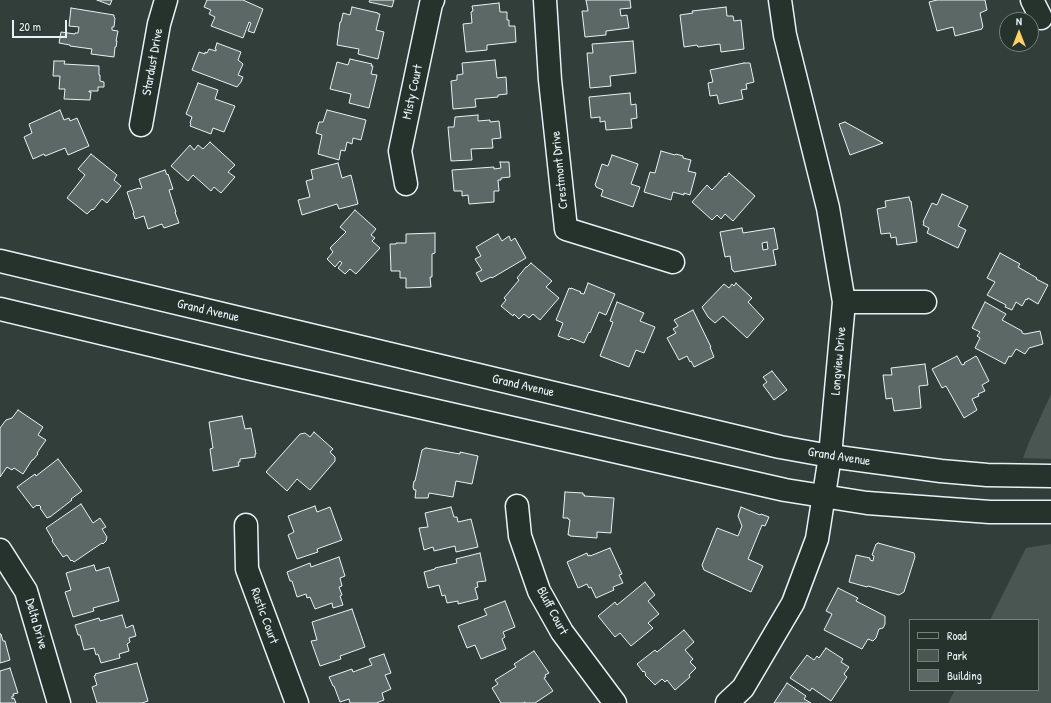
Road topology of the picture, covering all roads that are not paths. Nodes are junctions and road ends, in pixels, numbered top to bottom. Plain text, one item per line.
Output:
1 (166, 0) edge
2 (433, 0) edge
3 (544, 0) edge
4 (780, 0) edge
5 (141, 125) dead end
6 (406, 184) dead end
7 (0, 261) edge
8 (673, 262) dead end
9 (844, 302) junction
10 (925, 302) dead end
11 (0, 309) edge
12 (830, 456) junction
13 (1051, 476) edge
14 (824, 496) junction
15 (517, 506) dead end
16 (1051, 512) edge
17 (246, 525) dead end
18 (0, 550) edge
19 (59, 703) edge
20 (297, 703) edge
21 (615, 703) edge
22 (727, 703) edge

1 - 5 main road, Stardust Drive
2 - 6 main road, Misty Court
3 - 8 main road, Crestmont Drive
4 - 9 main road, Longview Drive
7 - 12 main road, Grand Avenue
9 - 10 main road
9 - 12 main road, Longview Drive
11 - 14 main road
12 - 13 main road, Grand Avenue
12 - 14 main road, Longview Drive
14 - 16 main road
14 - 22 main road, Longview Drive
15 - 21 main road, Bluff Court
17 - 20 main road, Rustic Court
18 - 19 main road, Delta Drive

